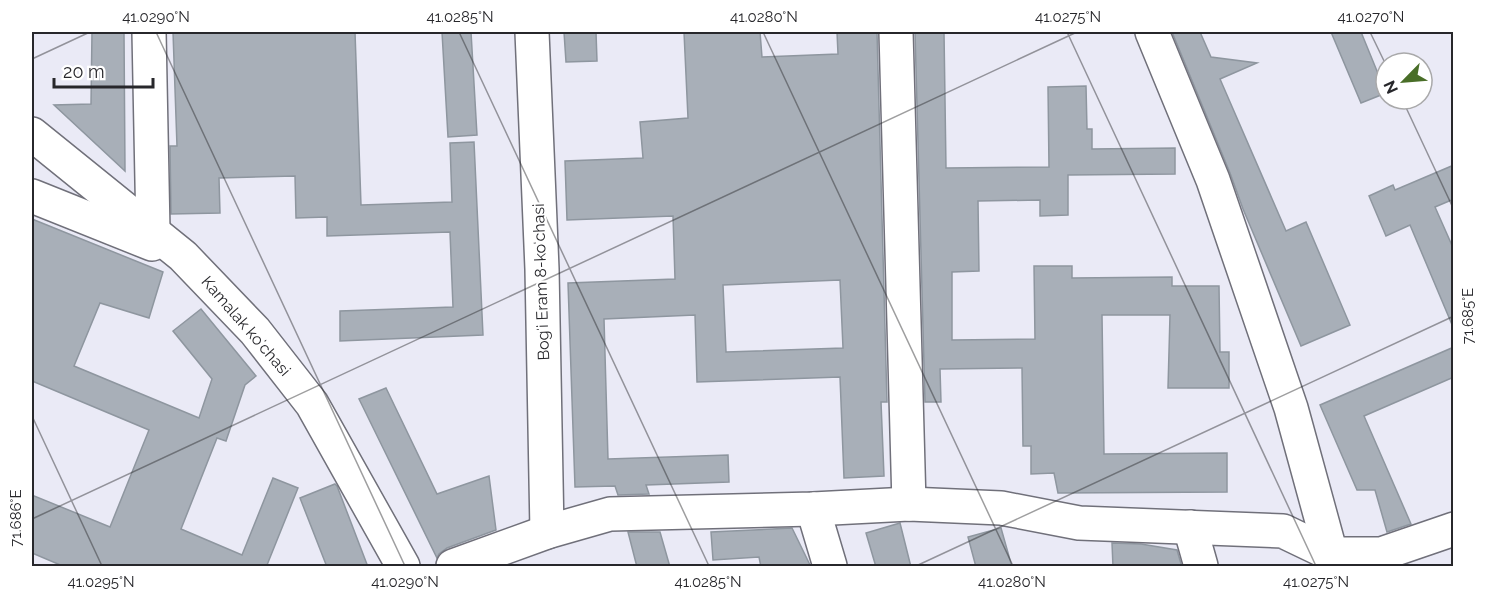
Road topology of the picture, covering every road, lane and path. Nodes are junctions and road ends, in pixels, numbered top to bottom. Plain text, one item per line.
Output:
1 (149, 32) edge
2 (532, 32) edge
3 (896, 32) edge
4 (1152, 32) edge
5 (32, 134) edge
6 (32, 196) edge
7 (153, 231) junction
8 (183, 256) junction
9 (909, 504) junction
10 (813, 509) junction
11 (1190, 527) junction
12 (1454, 529) edge
13 (547, 532) junction
14 (1331, 554) junction
15 (403, 567) edge
16 (453, 567) edge
17 (830, 567) edge
18 (1201, 567) edge

1 - 7 street
2 - 13 street, Bogʻi Eram 8-koʻchasi
3 - 9 street
4 - 14 street
5 - 7 street, Kamalak koʻchasi
6 - 8 street
7 - 8 street, Kamalak koʻchasi
8 - 15 street, Kamalak koʻchasi
9 - 10 street
9 - 11 street
10 - 13 street
10 - 17 street
11 - 14 street
11 - 18 street
12 - 14 street
13 - 16 street

